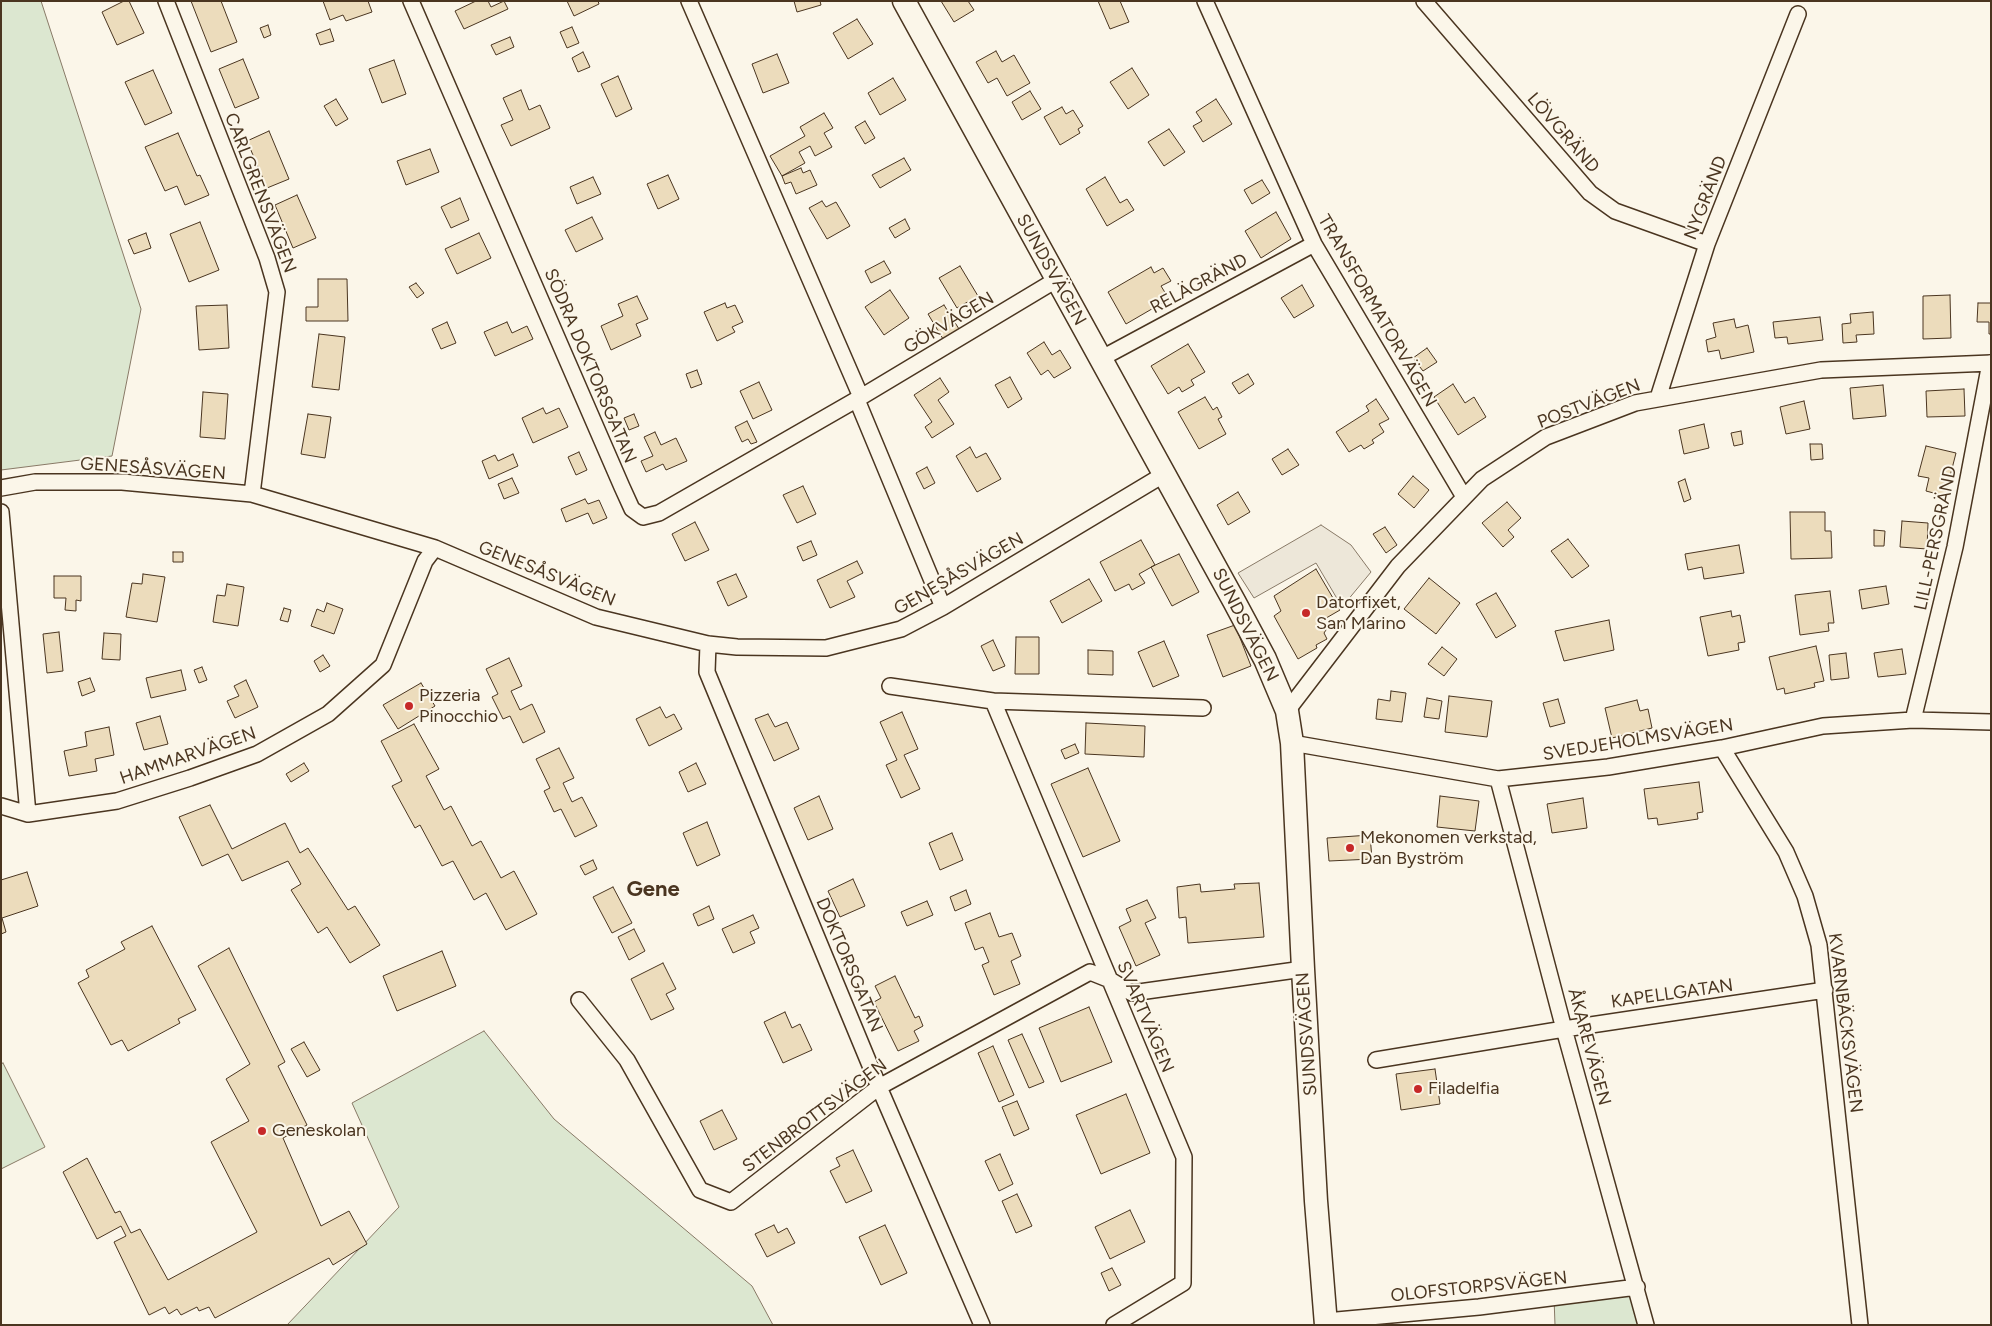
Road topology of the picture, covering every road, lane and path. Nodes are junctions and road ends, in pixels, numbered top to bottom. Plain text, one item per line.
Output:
1 (166, 1) edge
2 (411, 1) edge
3 (904, 1) edge
4 (1205, 1) edge
5 (1424, 1) edge
6 (693, 2) edge
7 (1798, 14) dead end
8 (1314, 244) junction
9 (1707, 244) junction
10 (1056, 280) junction
11 (1102, 358) junction
12 (1991, 363) edge
13 (1658, 398) junction
14 (859, 399) junction
15 (1163, 475) junction
16 (1, 488) edge
17 (252, 494) junction
18 (1464, 497) junction
19 (1, 512) edge
20 (435, 548) junction
21 (944, 607) junction
22 (708, 644) junction
23 (890, 686) dead end
24 (992, 701) junction
25 (1203, 708) dead end
26 (1287, 712) junction
27 (1913, 720) junction
28 (1991, 722) edge
29 (1292, 743) junction
30 (1722, 748) junction
31 (1498, 779) junction
32 (1, 806) edge
33 (28, 814) junction
34 (1303, 969) junction
35 (1110, 980) junction
36 (1825, 990) junction
37 (579, 1000) dead end
38 (1564, 1029) junction
39 (1376, 1060) dead end
40 (879, 1087) junction
41 (1637, 1287) junction
42 (1326, 1323) edge
43 (982, 1325) edge
44 (1114, 1325) edge
45 (1646, 1325) edge
46 (1860, 1325) edge

1 - 17 street, CARLGRENSVÄGEN
2 - 14 street, SÖDRA DOKTORSGATAN
3 - 10 street, SUNDSVÄGEN
4 - 8 street, TRANSFORMATORVÄGEN
5 - 9 street, LÖVGRÄND
6 - 14 street
7 - 9 street, NYGRÄND
8 - 11 street, RELÄGRÄND
8 - 18 street, TRANSFORMATORVÄGEN
9 - 13 street, NYGRÄND
10 - 11 street, SUNDSVÄGEN
10 - 14 street, GÖKVÄGEN
11 - 15 street, SUNDSVÄGEN
12 - 13 street, POSTVÄGEN
12 - 27 street, LILL-PERSGRÄND
13 - 18 street, POSTVÄGEN
14 - 21 street
15 - 21 street, GENESÅSVÄGEN
15 - 26 street, SUNDSVÄGEN
16 - 17 street, GENESÅSVÄGEN
17 - 20 street, GENESÅSVÄGEN
18 - 26 street, POSTVÄGEN
19 - 33 street
20 - 22 street, GENESÅSVÄGEN
20 - 33 street, HAMMARVÄGEN
21 - 22 street, GENESÅSVÄGEN
22 - 40 street, DOKTORSGATAN
23 - 24 street
24 - 25 street
24 - 35 street, SVARTVÄGEN
26 - 29 street, SUNDSVÄGEN
27 - 28 street, SVEDJEHOLMSVÄGEN
27 - 30 street, SVEDJEHOLMSVÄGEN
29 - 31 street, SVEDJEHOLMSVÄGEN
29 - 34 street, SUNDSVÄGEN
30 - 31 street, SVEDJEHOLMSVÄGEN
30 - 36 street, KVARNBÄCKSVÄGEN
31 - 38 street, ÅKAREVÄGEN
32 - 33 street, HAMMARVÄGEN
34 - 35 street, STENBROTTSVÄGEN
34 - 42 street, SUNDSVÄGEN
35 - 40 street, STENBROTTSVÄGEN
35 - 44 street, SVARTVÄGEN
36 - 38 street, KAPELLGATAN
36 - 46 street, KVARNBÄCKSVÄGEN
37 - 40 street, STENBROTTSVÄGEN
38 - 39 street, KAPELLGATAN
38 - 41 street, ÅKAREVÄGEN
40 - 43 street, DOKTORSGATAN
41 - 42 street, OLOFSTORPSVÄGEN
41 - 45 street, ÅKAREVÄGEN

